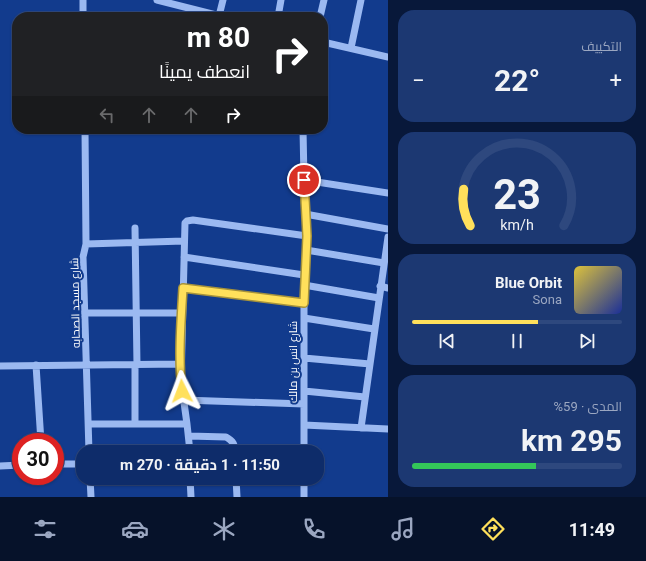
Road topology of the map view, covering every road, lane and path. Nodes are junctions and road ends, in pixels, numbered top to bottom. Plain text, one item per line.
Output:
1 (83, 0) edge
2 (157, 0) edge
3 (223, 0) edge
4 (281, 0) edge
5 (324, 0) edge
6 (361, 0) edge
7 (182, 3) edge
8 (83, 12) edge
9 (210, 12) edge
10 (222, 12) edge
11 (279, 12) edge
12 (321, 12) edge
13 (328, 43) edge
14 (351, 48) junction
15 (388, 57) edge
16 (85, 134) edge
17 (303, 134) edge
18 (304, 180) junction
19 (388, 193) edge
20 (306, 214) junction
21 (135, 228) dead end
22 (388, 229) edge
23 (307, 236) junction
24 (388, 237) edge
25 (184, 242) junction
26 (135, 243) junction
27 (86, 244) junction
28 (306, 250) junction
29 (184, 258) junction
30 (384, 263) junction
31 (304, 275) junction
32 (304, 285) junction
33 (380, 286) junction
34 (183, 288) junction
35 (388, 288) edge
36 (378, 298) junction
37 (304, 303) junction
38 (85, 313) junction
39 (136, 313) junction
40 (182, 313) junction
41 (304, 318) junction
42 (374, 329) junction
43 (304, 358) junction
44 (181, 364) junction
45 (370, 364) junction
46 (36, 365) junction
47 (87, 365) junction
48 (136, 365) junction
49 (0, 366) edge
50 (304, 391) junction
51 (365, 397) junction
52 (183, 400) junction
53 (304, 404) junction
54 (89, 424) junction
55 (135, 424) junction
56 (187, 424) junction
57 (304, 425) junction
58 (361, 428) junction
59 (388, 429) edge
60 (40, 433) edge
61 (189, 436) junction
62 (89, 445) edge
63 (190, 445) edge
64 (233, 445) edge
65 (304, 445) edge
66 (64, 464) edge
67 (76, 464) edge
68 (12, 465) edge
69 (0, 466) edge
70 (90, 485) edge
71 (190, 485) edge
72 (236, 485) edge
73 (304, 485) edge
74 (91, 497) edge
75 (191, 497) edge
76 (236, 497) edge
77 (304, 497) edge

1 - 8 street
2 - 7 street
3 - 10 street
4 - 11 street
5 - 12 street
6 - 14 street
7 - 9 street
13 - 14 street
14 - 15 street
16 - 27 street, شارع مسجد الصحابه
17 - 18 street, شارع انس بن مالك
18 - 19 street
18 - 20 street, شارع انس بن مالك
20 - 22 street
20 - 23 street, شارع انس بن مالك
21 - 26 street
23 - 25 street
23 - 28 street, شارع انس بن مالك
24 - 30 street
25 - 26 street
25 - 29 street
26 - 27 street
26 - 39 street
27 - 38 street, شارع مسجد الصحابه
28 - 30 street
28 - 31 street, شارع انس بن مالك
29 - 31 street
29 - 34 street
30 - 33 street
31 - 32 street, شارع انس بن مالك
32 - 36 street
32 - 37 street, شارع انس بن مالك
33 - 35 street
33 - 36 street
34 - 37 street
34 - 40 street
36 - 42 street
37 - 41 street, شارع انس بن مالك
38 - 39 street
38 - 47 street, شارع مسجد الصحابه
39 - 40 street
39 - 48 street
40 - 44 street
41 - 42 street
41 - 43 street, شارع انس بن مالك
42 - 45 street
43 - 45 street
43 - 50 street, شارع انس بن مالك
44 - 48 street
44 - 52 street
45 - 51 street
46 - 47 street
46 - 49 street
46 - 60 street
47 - 48 street
47 - 54 street, شارع مسجد الصحابه
48 - 55 street
50 - 51 street
50 - 53 street, شارع انس بن مالك
51 - 58 street
52 - 53 street
52 - 56 street
53 - 57 street, شارع انس بن مالك
54 - 55 street
54 - 62 street, شارع مسجد الصحابه
55 - 56 street
56 - 61 street
57 - 58 street
57 - 65 street, شارع انس بن مالك
58 - 59 street
61 - 63 street
61 - 64 street
66 - 67 street
68 - 69 street
70 - 74 street
71 - 75 street
72 - 76 street
73 - 77 street

